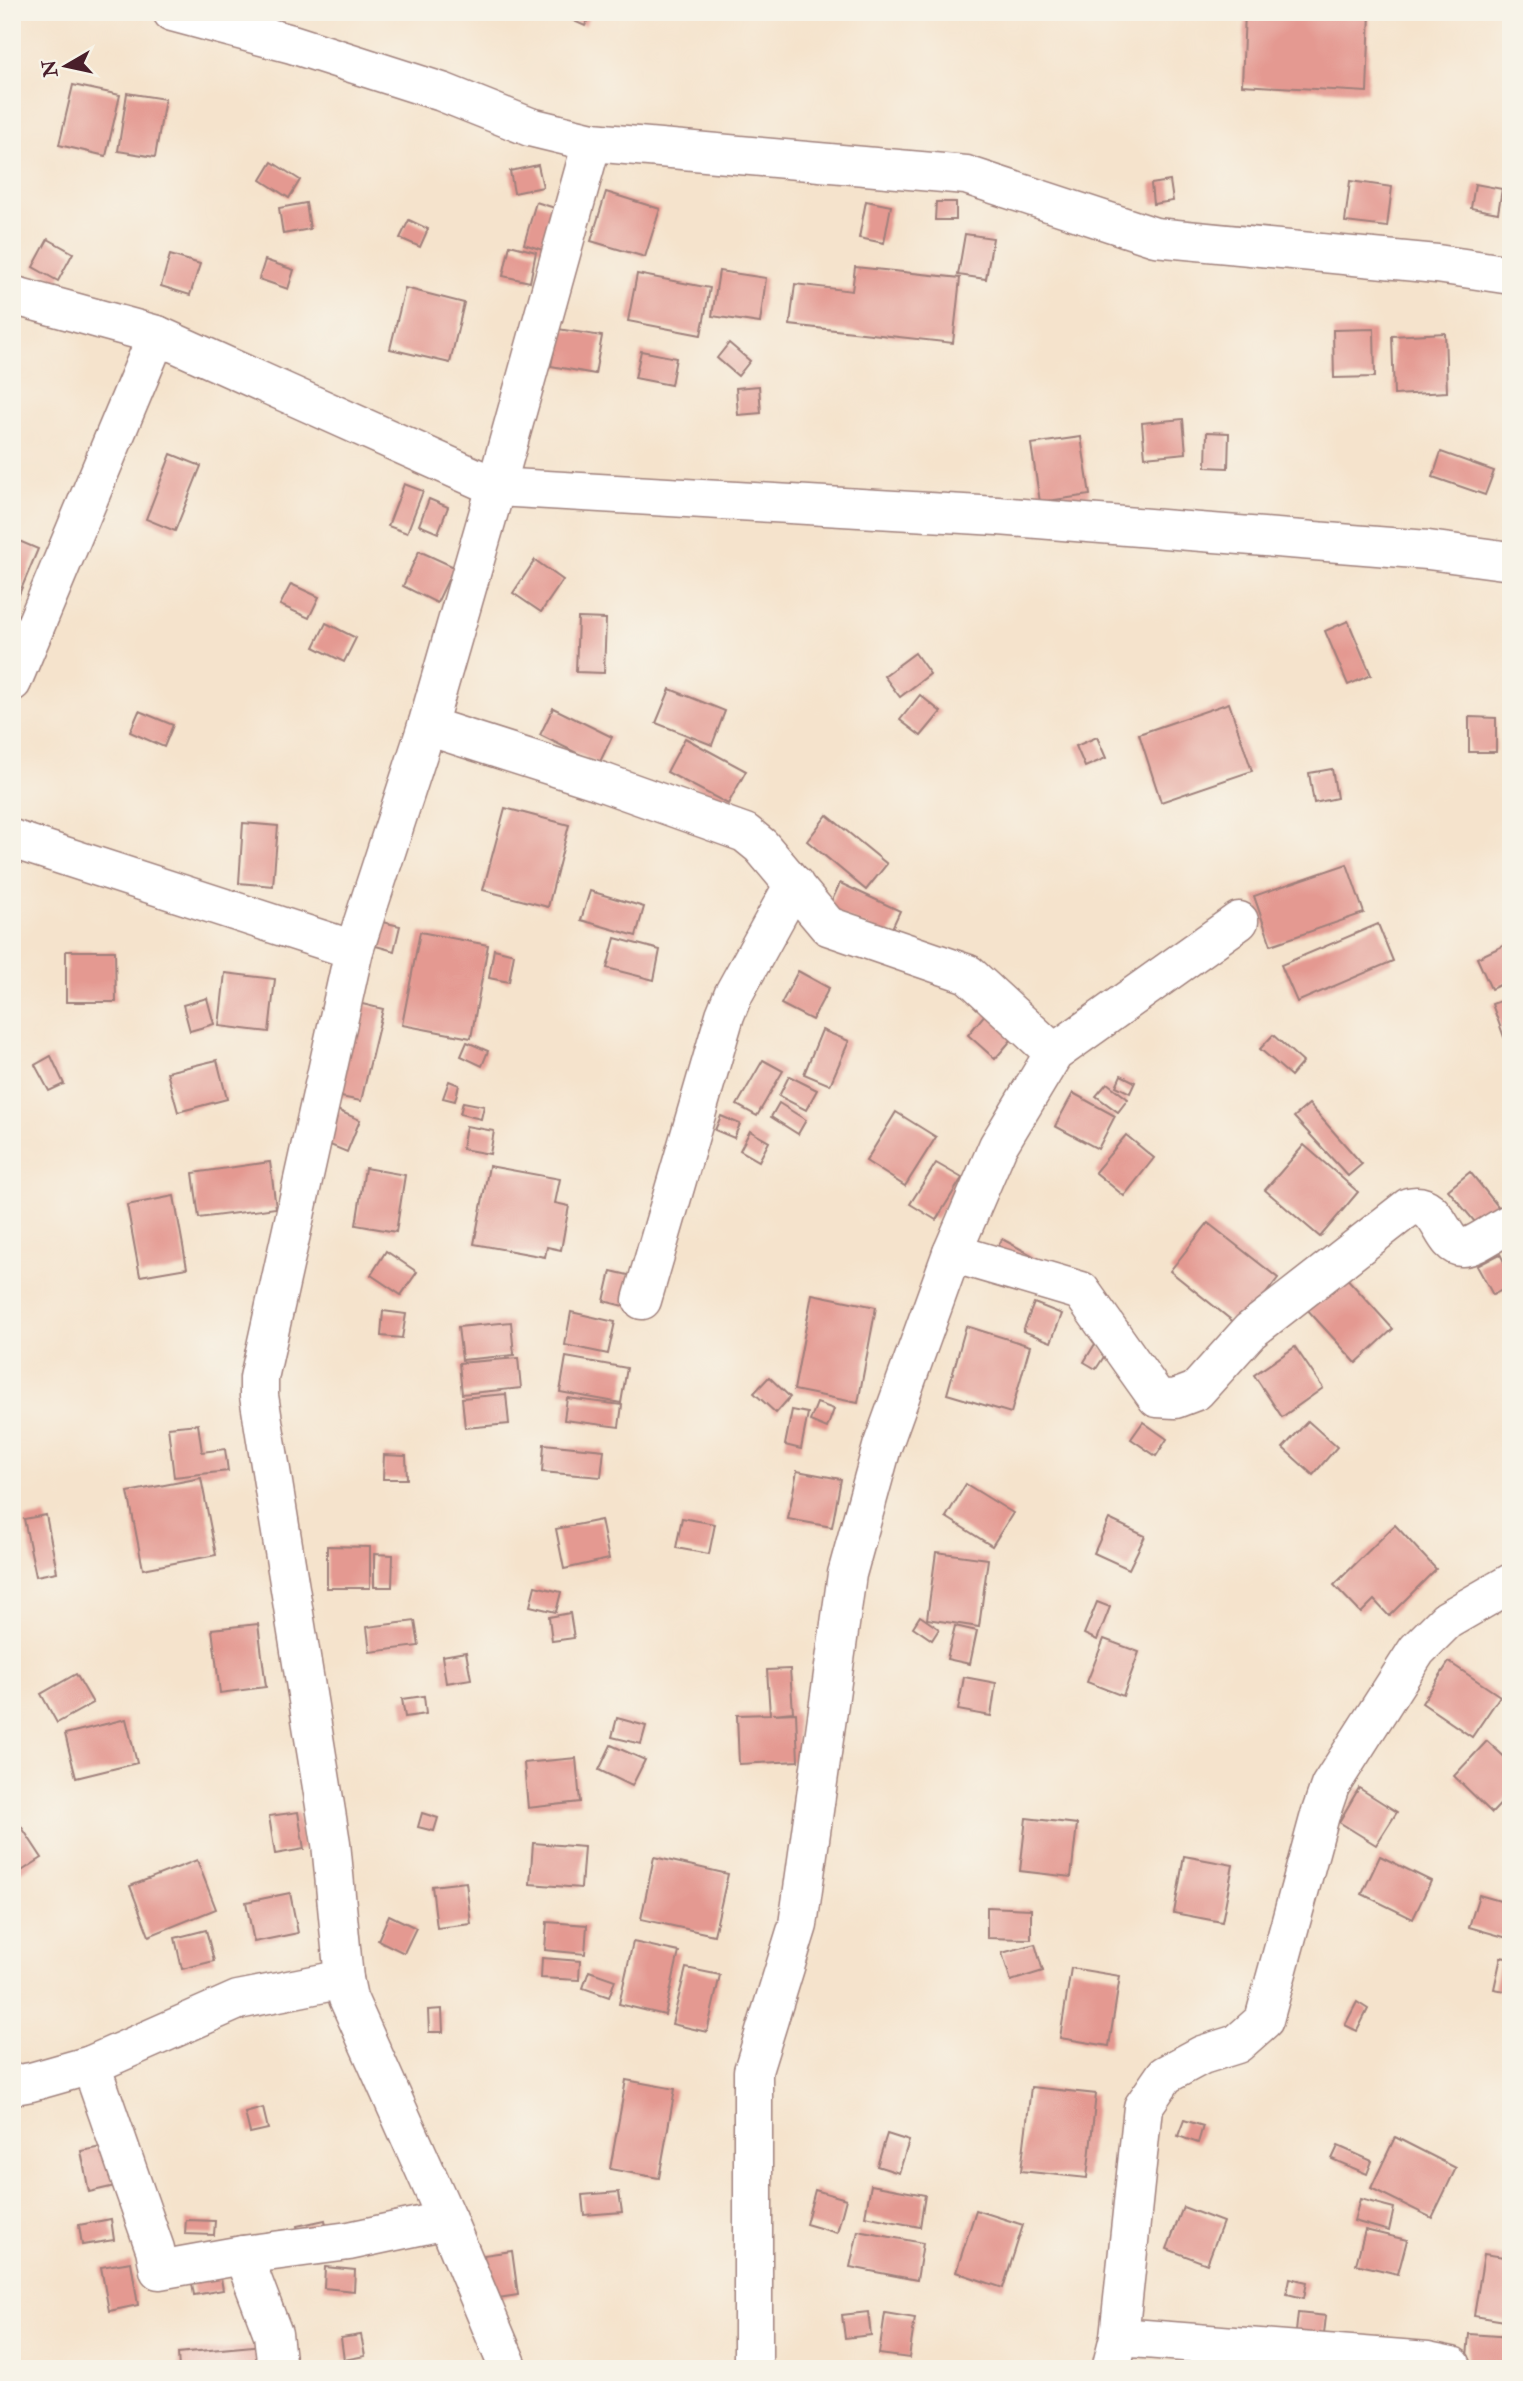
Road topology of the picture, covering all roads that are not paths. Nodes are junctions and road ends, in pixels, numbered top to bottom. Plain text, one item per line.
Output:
1 (172, 12) edge
2 (592, 142) junction
3 (1511, 275) edge
4 (12, 295) edge
5 (157, 335) junction
6 (496, 487) junction
7 (1511, 561) edge
8 (20, 645) edge
9 (12, 682) edge
10 (427, 726) junction
11 (12, 839) edge
12 (794, 884) junction
13 (1239, 921) dead end
14 (354, 950) junction
15 (1054, 1053) junction
16 (1511, 1223) edge
17 (952, 1253) junction
18 (642, 1300) dead end
19 (1511, 1583) edge
20 (344, 1979) junction
21 (91, 2065) junction
22 (12, 2082) edge
23 (447, 2220) junction
24 (243, 2255) junction
25 (1115, 2353) edge
26 (277, 2369) edge
27 (509, 2369) edge
28 (753, 2369) edge
29 (1453, 2369) edge

1 - 2 street
2 - 3 street
2 - 6 street
4 - 5 street
5 - 6 street
5 - 8 street
6 - 7 street
6 - 10 street
8 - 9 street
10 - 12 street
10 - 14 street
11 - 14 street
12 - 15 street
12 - 18 street
13 - 15 street
14 - 20 street
15 - 17 street
16 - 17 street
17 - 28 street
19 - 25 street
20 - 21 street
20 - 23 street
21 - 22 street
21 - 24 street
23 - 24 street
23 - 27 street
24 - 26 street
25 - 29 street

